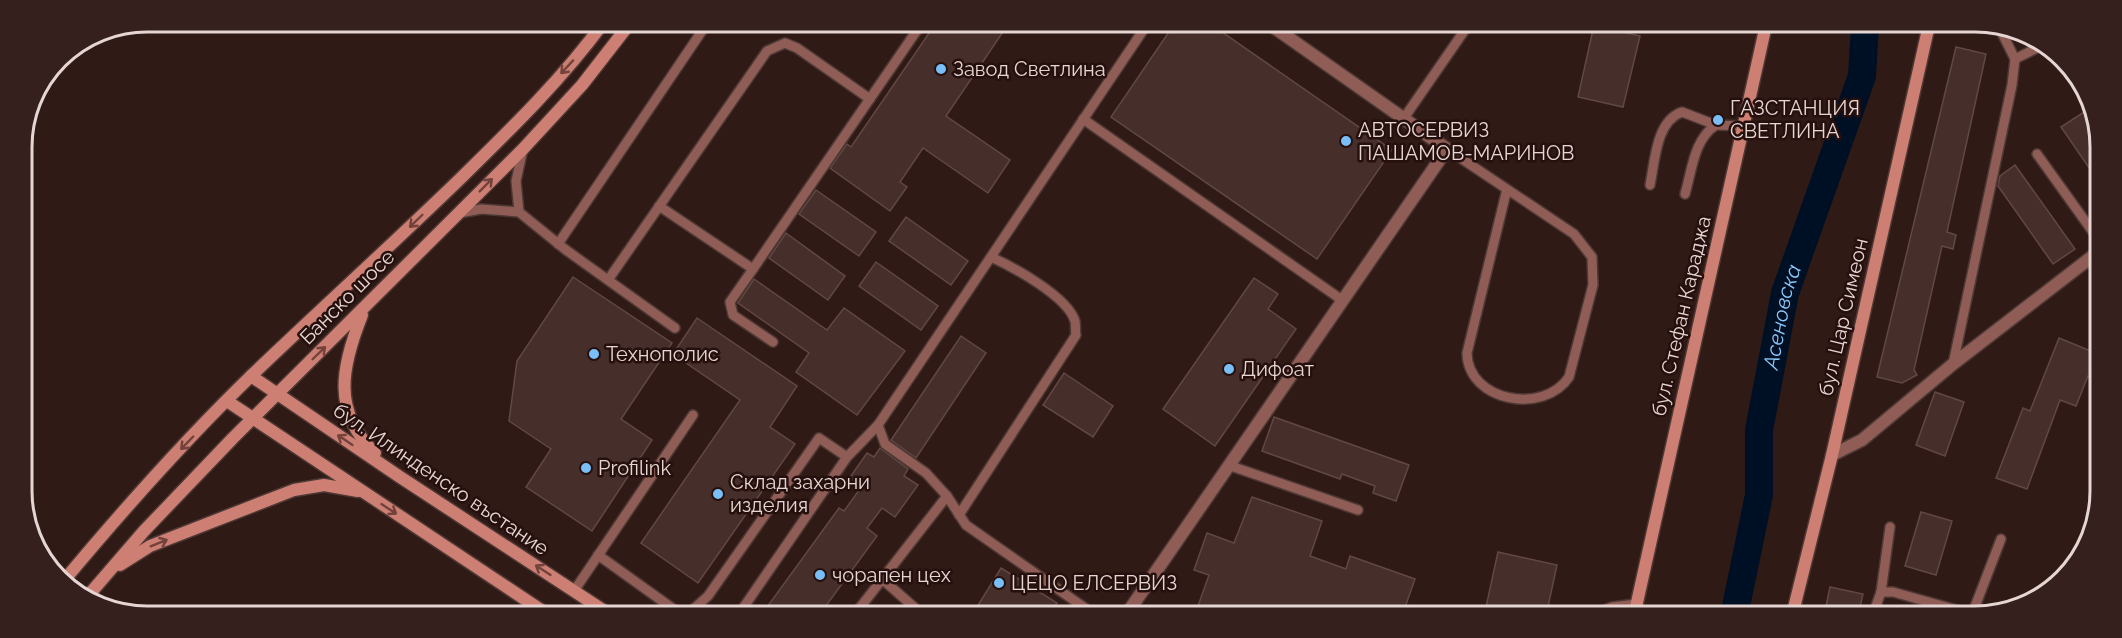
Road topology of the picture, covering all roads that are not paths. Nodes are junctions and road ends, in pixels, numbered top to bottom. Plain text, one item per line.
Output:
1 (597, 32) edge
2 (623, 32) edge
3 (701, 32) edge
4 (916, 32) edge
5 (1143, 32) edge
6 (1280, 32) edge
7 (1463, 32) edge
8 (1764, 32) edge
9 (1927, 32) edge
10 (2003, 35) edge
11 (2035, 48) edge
12 (2015, 59) junction
13 (870, 99) junction
14 (1404, 118) junction
15 (1083, 119) junction
16 (1716, 125) junction
17 (1743, 126) junction
18 (523, 149) junction
19 (1447, 149) junction
20 (2037, 154) dead end
21 (1650, 185) dead end
22 (1507, 189) junction
23 (1685, 194) dead end
24 (659, 207) junction
25 (519, 212) junction
26 (457, 213) junction
27 (2090, 228) edge
28 (558, 244) junction
29 (991, 257) junction
30 (2090, 258) edge
31 (753, 269) junction
32 (608, 280) junction
33 (1342, 300) junction
34 (365, 308) junction
35 (675, 328) dead end
36 (773, 342) dead end
37 (1953, 364) junction
38 (251, 376) junction
39 (278, 394) junction
40 (227, 401) junction
41 (693, 415) dead end
42 (253, 418) junction
43 (878, 425) junction
44 (1832, 455) junction
45 (847, 457) junction
46 (1228, 465) junction
47 (400, 477) junction
48 (364, 492) junction
49 (946, 496) junction
50 (1358, 510) dead end
51 (959, 515) junction
52 (1890, 527) dead end
53 (2001, 539) dead end
54 (598, 555) junction
55 (108, 572) junction
56 (68, 576) edge
57 (882, 579) junction
58 (574, 591) junction
59 (91, 592) edge
60 (1881, 592) junction
61 (535, 606) edge
62 (597, 606) edge
63 (670, 606) edge
64 (697, 606) edge
65 (745, 606) edge
66 (861, 606) edge
67 (913, 606) edge
68 (1082, 606) edge
69 (1132, 606) edge
70 (1636, 606) edge
71 (1794, 606) edge
72 (1876, 606) edge
73 (1941, 606) edge
74 (1978, 606) edge

1 -> 38 main road, Банско шосе
2 - 18 main road, Банско шосе
3 - 28 lane
4 - 13 lane
5 - 15 lane
6 - 14 street
7 - 14 lane
8 - 17 main road, бул. Стефан Караджа
9 - 44 main road, бул. Цар Симеон
10 - 12 lane
11 - 12 lane
12 - 37 lane
13 - 24 lane
13 - 31 lane
14 - 19 street
15 - 29 lane
15 - 33 lane
16 - 17 lane
16 - 21 lane
16 - 23 lane
17 - 70 main road, бул. Стефан Караджа
18 - 25 lane
26 -> 18 main road, Банско шосе
19 - 22 lane
19 - 33 street
20 - 27 lane
22 - 22 lane
24 - 31 lane
24 - 32 lane
25 - 26 lane
25 - 28 lane
26 - 34 main road, Банско шосе
28 - 32 lane
29 - 43 lane
29 - 51 lane
30 - 37 street
31 - 36 lane
32 - 35 lane
33 - 46 street
39 -> 34 main road, Банско шосе
34 - 47 main road
37 - 44 street
38 - 39 main road, бул. Илинденско въстание
38 - 40 main road, Банско шосе
39 - 42 main road, Банско шосе
47 -> 39 main road, бул. Илинденско въстание
40 - 42 main road
40 -> 56 main road, Банско шосе
41 - 54 lane
42 - 48 main road
42 - 55 main road, Банско шосе
43 - 45 lane
43 - 49 lane
44 - 71 main road, бул. Цар Симеон
45 - 64 lane
45 - 65 lane
46 - 50 lane
46 - 69 street
58 -> 47 main road, бул. Илинденско въстание
55 -> 48 main road
48 -> 61 main road
49 - 51 lane
49 - 57 lane
51 - 68 lane
52 - 60 lane
53 - 74 lane
54 - 58 lane
54 - 63 lane
55 - 59 main road, Банско шосе
57 - 66 lane
57 - 67 lane
58 - 62 main road, бул. Илинденско въстание
60 - 72 lane
60 - 73 lane

